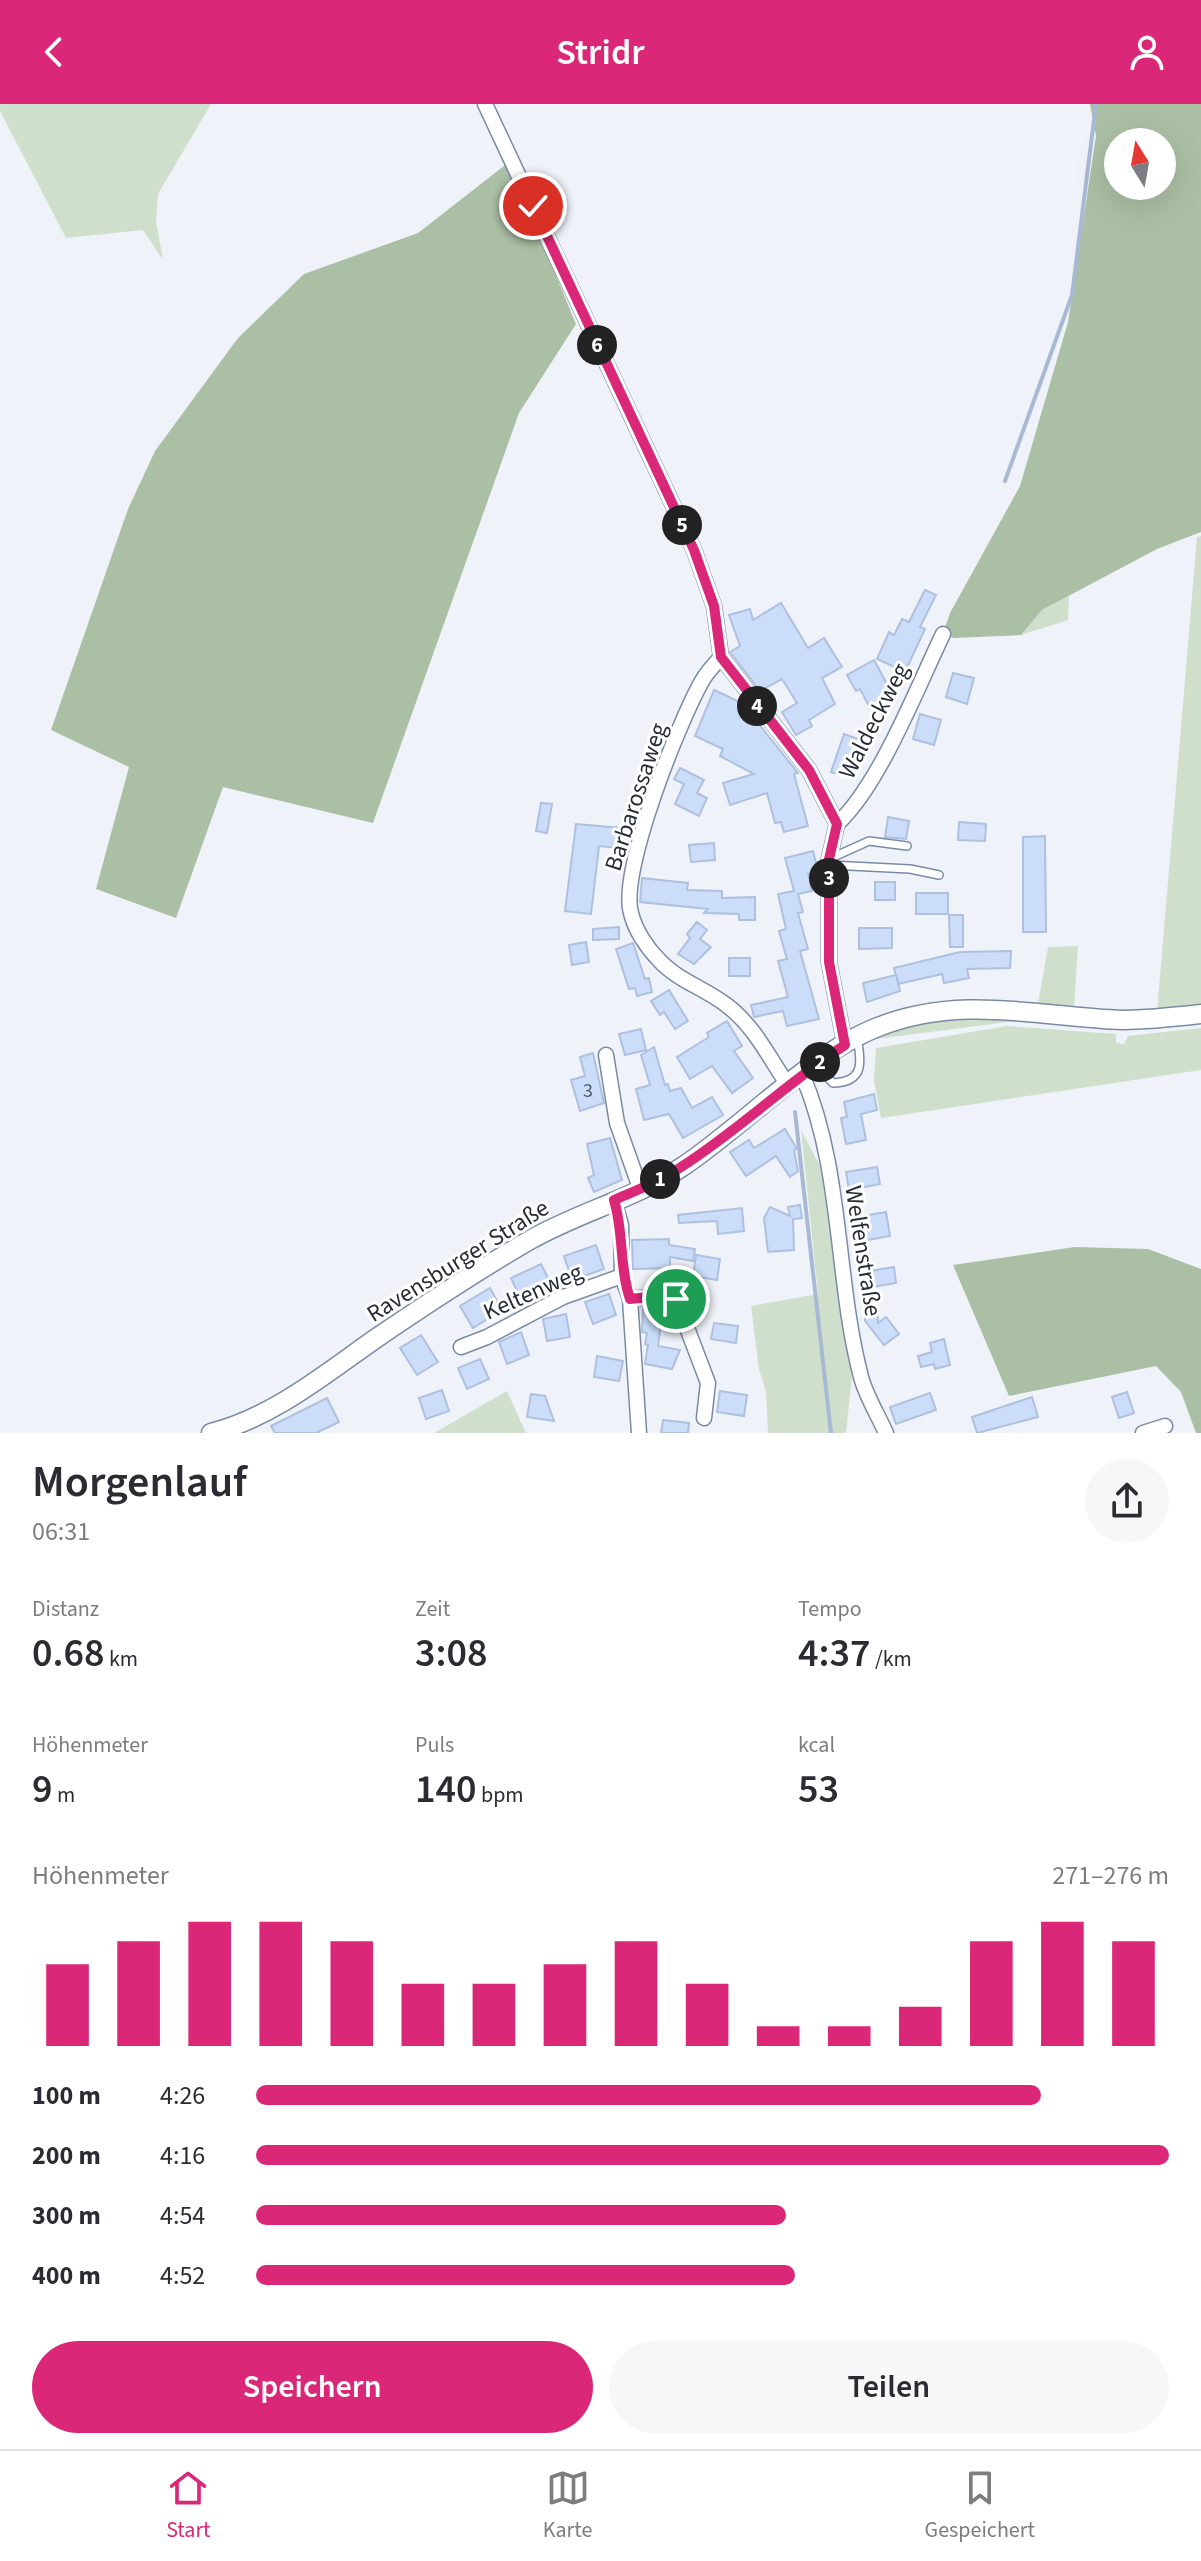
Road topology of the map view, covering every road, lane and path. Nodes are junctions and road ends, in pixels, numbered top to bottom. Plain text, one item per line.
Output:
1 (485, 104) edge
2 (943, 634) dead end
3 (721, 657) junction
4 (837, 824) junction
5 (907, 846) dead end
6 (829, 862) junction
7 (939, 875) dead end
8 (1201, 1014) edge
9 (851, 1042) junction
10 (606, 1055) dead end
11 (822, 1060) junction
12 (795, 1080) junction
13 (640, 1188) junction
14 (614, 1200) junction
15 (622, 1276) junction
16 (630, 1299) junction
17 (461, 1347) dead end
18 (704, 1418) dead end
19 (1165, 1426) dead end
20 (211, 1433) edge
21 (639, 1433) edge
22 (886, 1433) edge
23 (1143, 1433) edge

1 - 3 street
2 - 4 street, Waldeckweg
3 - 4 street
3 - 12 street, Barbarossaweg
4 - 6 street
5 - 6 lane
6 - 7 lane
6 - 9 street
8 - 9 main road, Ravensburger Straße
9 - 11 main road, Ravensburger Straße
9 - 11 lane
10 - 13 street
11 - 12 main road, Ravensburger Straße
12 - 13 main road, Ravensburger Straße
12 - 22 street, Welfenstraße
13 - 14 main road, Ravensburger Straße
14 - 15 street
14 - 20 main road, Ravensburger Straße
15 - 16 street
15 - 17 street, Keltenweg
16 - 18 street
16 - 21 street
19 - 23 street

